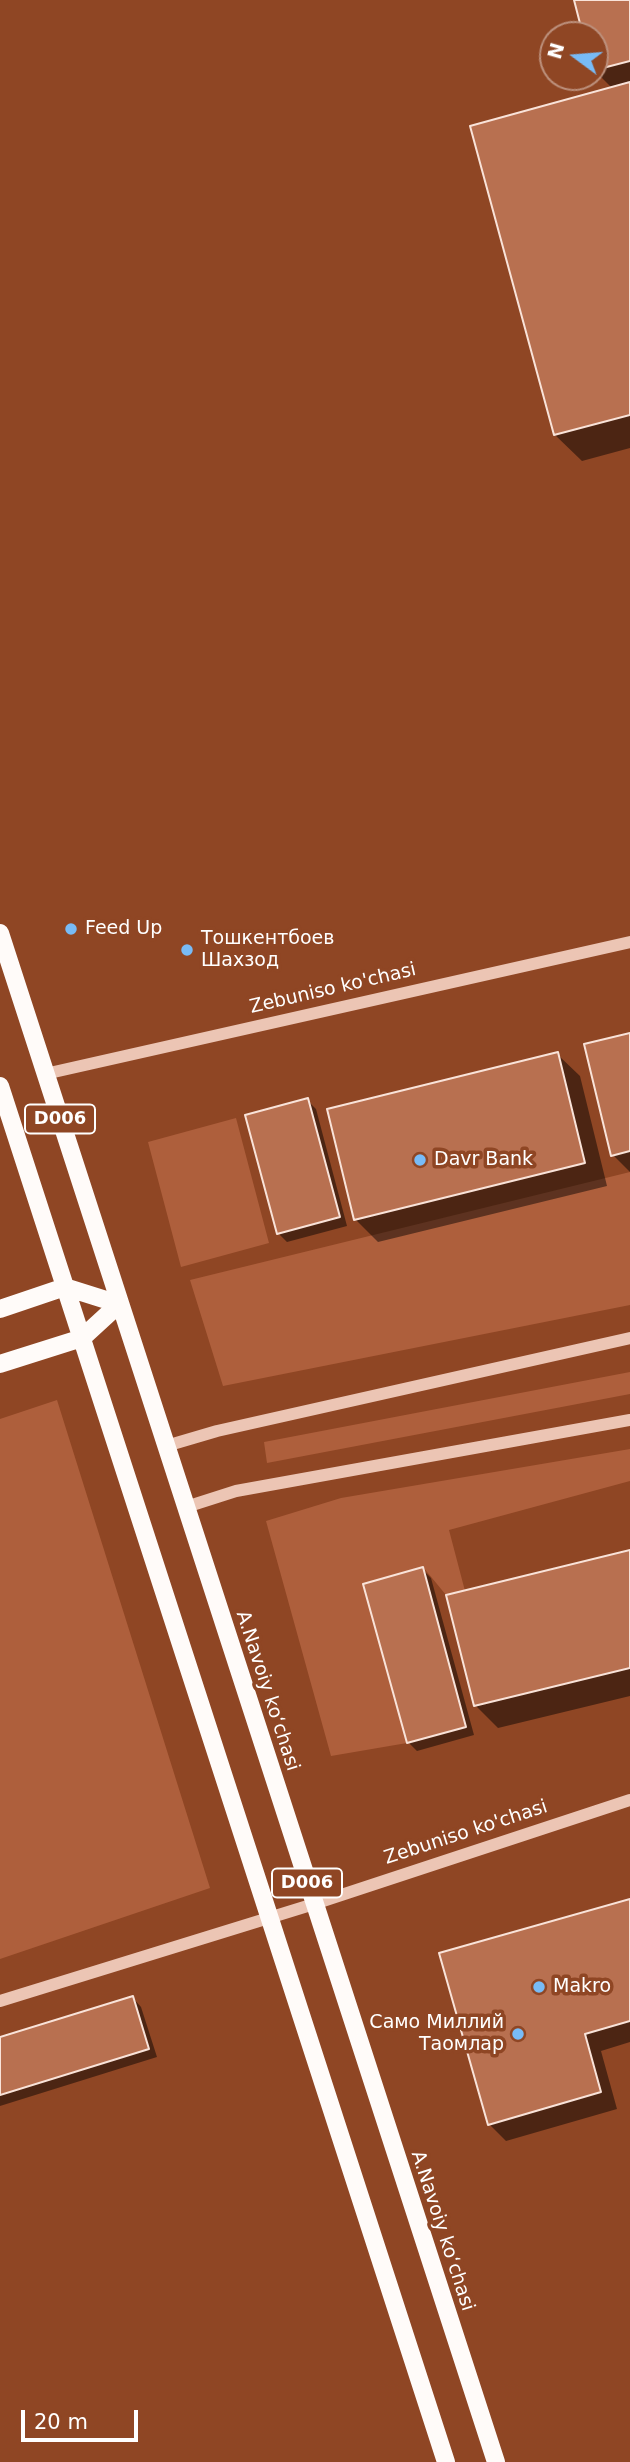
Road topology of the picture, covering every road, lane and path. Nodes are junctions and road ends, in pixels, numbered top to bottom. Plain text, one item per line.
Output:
1 (0, 933) edge
2 (630, 942) edge
3 (46, 1074) junction
4 (0, 1086) edge
5 (65, 1287) junction
6 (120, 1304) junction
7 (0, 1309) edge
8 (82, 1338) junction
9 (630, 1338) edge
10 (0, 1364) edge
11 (630, 1420) edge
12 (166, 1446) junction
13 (186, 1507) junction
14 (630, 1800) edge
15 (314, 1903) junction
16 (269, 1917) junction
17 (0, 2001) edge
18 (446, 2462) edge
19 (496, 2462) edge

1 - 3 main road, A.Navoiy ko‘chasi / D006
2 - 3 street, Zebuniso ko'chasi
3 - 6 main road, A.Navoiy ko‘chasi / D006
4 - 5 main road, D006
5 - 6 main road
5 - 7 main road
5 - 8 main road
6 - 8 main road
6 - 12 main road, A.Navoiy ko‘chasi / D006
8 - 10 main road
8 - 16 main road, D006
9 - 12 street
11 - 13 street
12 - 13 main road, A.Navoiy ko‘chasi / D006
13 - 15 main road, A.Navoiy ko‘chasi / D006
14 - 15 street, Zebuniso ko'chasi
15 - 16 street, Zebuniso ko'chasi
15 - 19 main road, A.Navoiy ko‘chasi / D006
16 - 17 street, Zebuniso ko'chasi
16 - 18 main road, D006

